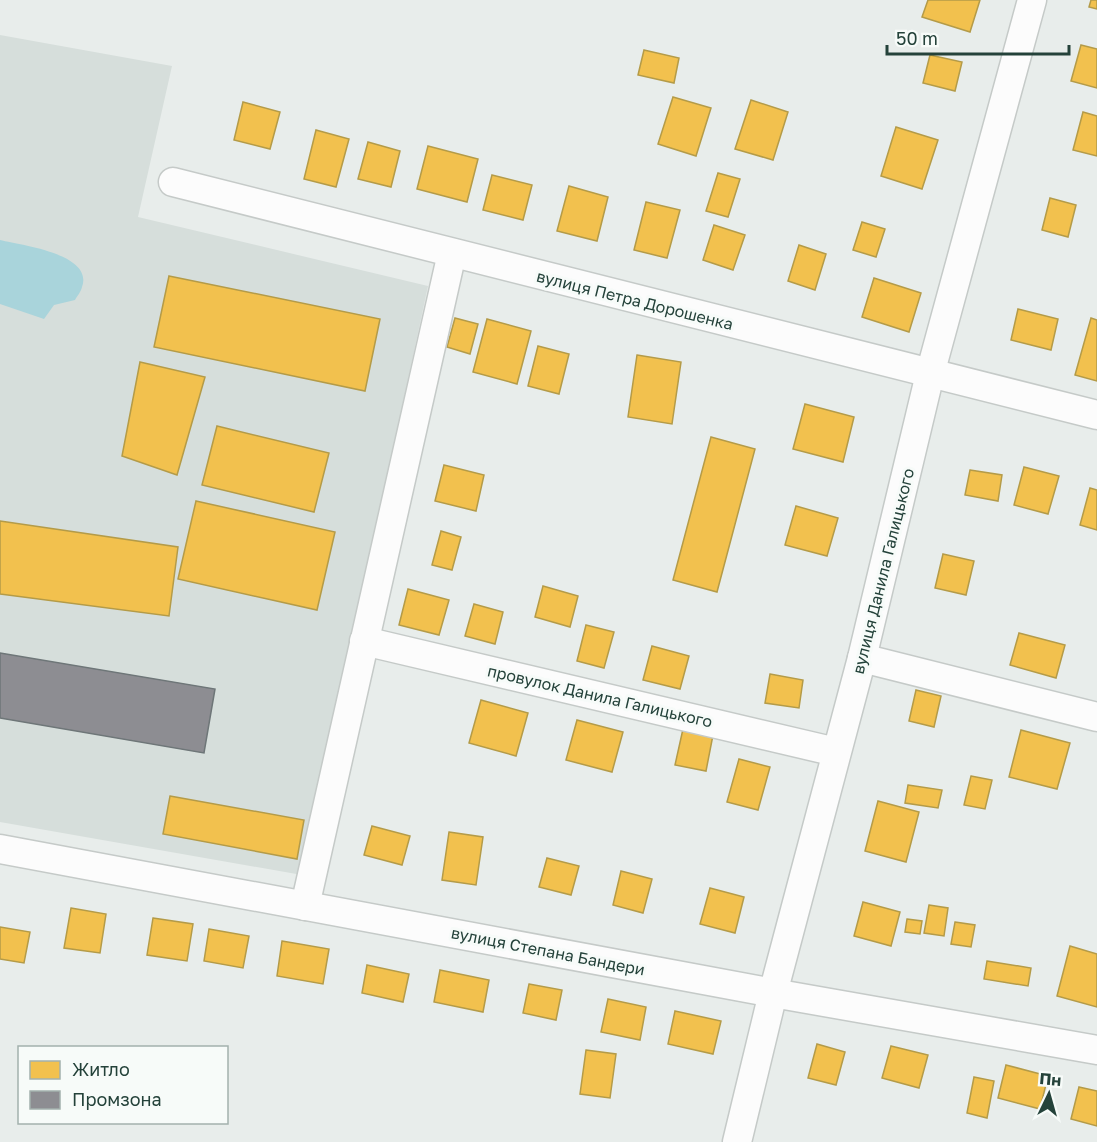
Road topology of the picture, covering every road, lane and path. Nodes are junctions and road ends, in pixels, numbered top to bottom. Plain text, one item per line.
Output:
1 (1032, 0) edge
2 (173, 182) dead end
3 (452, 253) junction
4 (930, 374) junction
5 (1097, 416) edge
6 (364, 641) junction
7 (862, 658) junction
8 (1097, 717) edge
9 (836, 752) junction
10 (0, 849) edge
11 (305, 906) junction
12 (773, 993) junction
13 (1097, 1050) edge
14 (736, 1142) edge

1 - 4 street, вулиця Данила Галицького
2 - 3 street, вулиця Петра Дорошенка
3 - 4 street, вулиця Петра Дорошенка
3 - 6 street
4 - 5 street, вулиця Петра Дорошенка
4 - 7 street, вулиця Данила Галицького
6 - 9 street, провулок Данила Галицького
6 - 11 street
7 - 8 street
7 - 9 street, вулиця Данила Галицького
9 - 12 street, вулиця Данила Галицького
10 - 11 street, вулиця Степана Бандери
11 - 12 street, вулиця Степана Бандери
12 - 13 street, вулиця Степана Бандери
12 - 14 street, вулиця Данила Галицького

